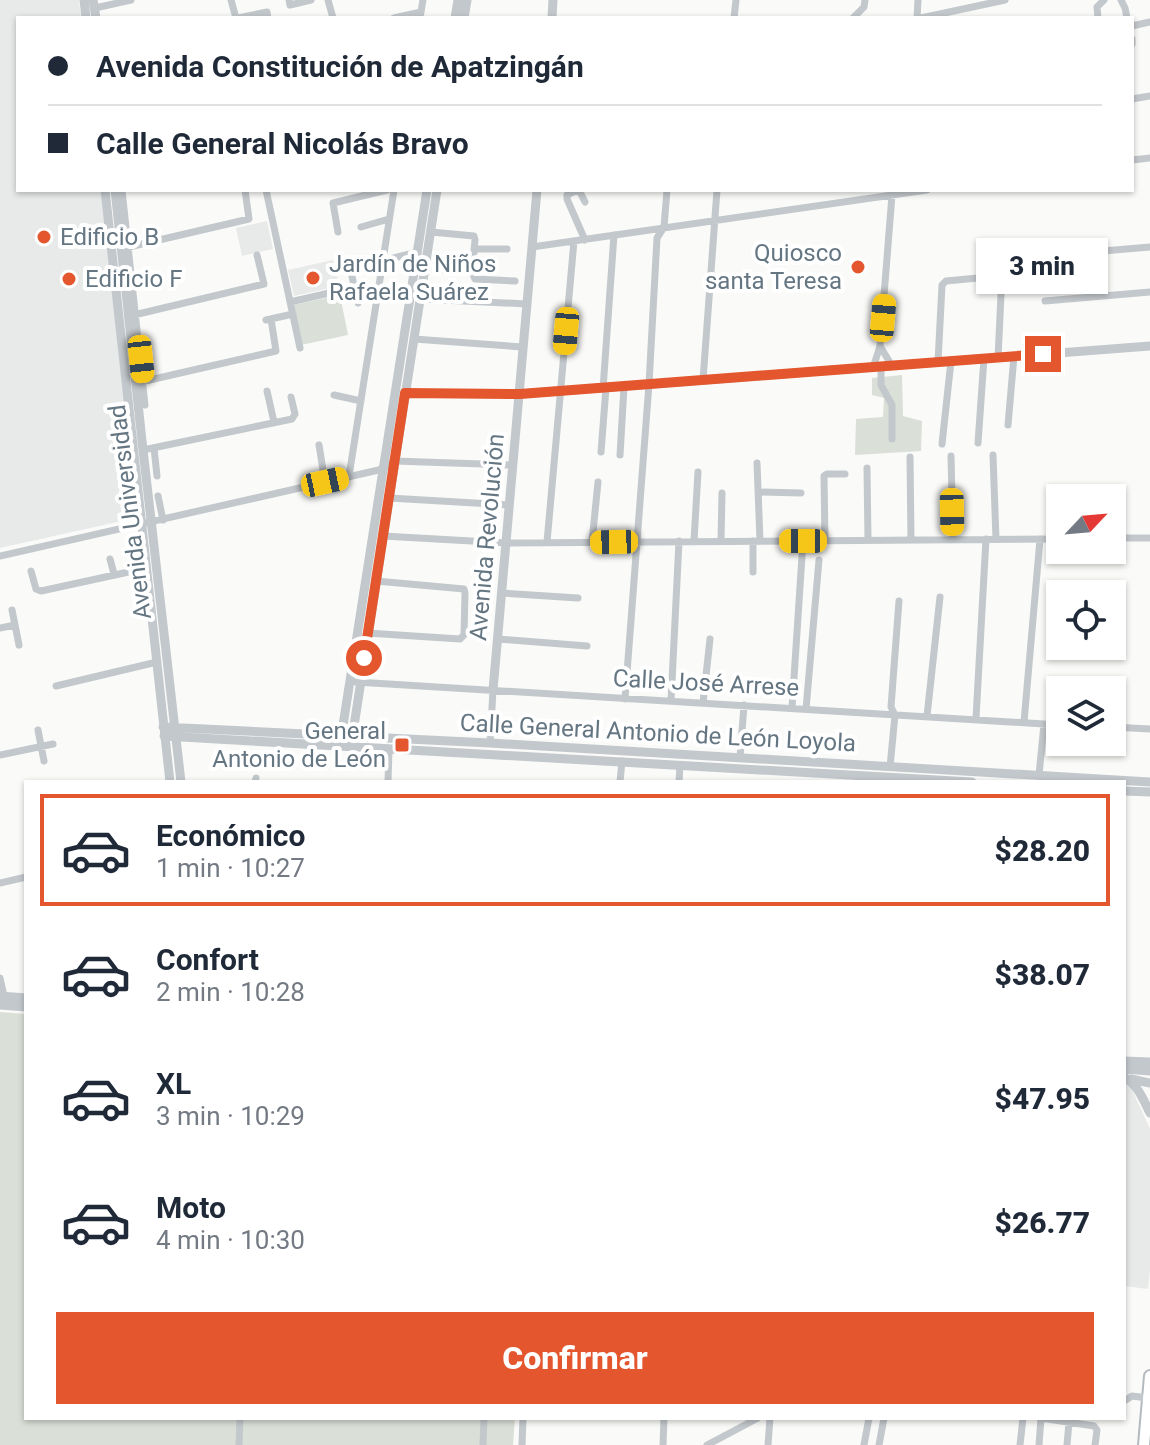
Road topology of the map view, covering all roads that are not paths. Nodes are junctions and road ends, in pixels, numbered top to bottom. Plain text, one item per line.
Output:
1 (131, 0) edge
2 (289, 0) edge
3 (311, 0) edge
4 (423, 0) edge
5 (1005, 0) edge
6 (95, 9) edge
7 (421, 15) edge
8 (247, 16) edge
9 (268, 16) edge
10 (929, 16) edge
11 (105, 192) edge
12 (115, 192) edge
13 (122, 192) edge
14 (245, 192) edge
15 (266, 192) edge
16 (379, 192) edge
17 (394, 192) edge
18 (427, 192) edge
19 (437, 192) edge
20 (537, 192) edge
21 (572, 192) edge
22 (580, 192) edge
23 (667, 192) edge
24 (717, 192) edge
25 (913, 192) edge
26 (892, 195) junction
27 (585, 202) dead end
28 (389, 219) junction
29 (714, 220) junction
30 (361, 227) dead end
31 (664, 227) junction
32 (338, 232) dead end
33 (431, 232) junction
34 (614, 235) junction
35 (585, 240) junction
36 (574, 241) junction
37 (129, 247) junction
38 (532, 247) junction
39 (1150, 247) edge
40 (474, 249) junction
41 (507, 249) dead end
42 (418, 252) junction
43 (257, 255) dead end
44 (1056, 255) dead end
45 (383, 260) junction
46 (443, 270) dead end
47 (472, 272) junction
48 (1002, 274) dead end
49 (978, 278) dead end
50 (515, 281) dead end
51 (338, 291) dead end
52 (1150, 292) edge
53 (421, 299) junction
54 (1045, 301) dead end
55 (290, 302) junction
56 (358, 303) dead end
57 (527, 304) junction
58 (293, 314) junction
59 (132, 315) junction
60 (125, 329) junction
61 (414, 339) junction
62 (880, 346) junction
63 (1150, 346) edge
64 (523, 347) junction
65 (300, 348) dead end
66 (1014, 356) junction
67 (984, 358) junction
68 (998, 358) junction
69 (951, 361) junction
70 (938, 362) junction
71 (882, 367) junction
72 (703, 380) junction
73 (139, 382) junction
74 (649, 384) junction
75 (624, 387) junction
76 (604, 388) junction
77 (267, 391) dead end
78 (562, 391) junction
79 (405, 393) junction
80 (520, 394) junction
81 (334, 395) dead end
82 (291, 397) dead end
83 (361, 401) junction
84 (145, 405) dead end
85 (274, 422) junction
86 (1008, 425) dead end
87 (892, 439) dead end
88 (978, 443) dead end
89 (942, 444) dead end
90 (319, 445) dead end
91 (154, 448) junction
92 (143, 450) junction
93 (601, 452) dead end
94 (620, 455) dead end
95 (993, 455) dead end
96 (951, 456) dead end
97 (910, 457) dead end
98 (395, 461) junction
99 (757, 463) dead end
100 (512, 465) junction
101 (867, 468) dead end
102 (383, 469) junction
103 (698, 472) dead end
104 (845, 474) dead end
105 (157, 476) dead end
106 (349, 476) junction
107 (325, 482) junction
108 (598, 482) dead end
109 (758, 492) junction
110 (825, 492) junction
111 (722, 493) dead end
112 (801, 493) dead end
113 (814, 493) dead end
114 (158, 496) dead end
115 (389, 498) junction
116 (509, 505) junction
117 (163, 520) junction
118 (147, 523) junction
119 (383, 536) junction
120 (1126, 538) edge
121 (1150, 538) edge
122 (953, 539) junction
123 (986, 539) junction
124 (996, 539) junction
125 (1040, 539) junction
126 (1046, 539) edge
127 (825, 540) junction
128 (868, 540) junction
129 (911, 540) junction
130 (679, 541) junction
131 (694, 541) junction
132 (721, 541) junction
133 (757, 541) junction
134 (803, 541) junction
135 (547, 542) junction
136 (592, 542) junction
137 (636, 542) junction
138 (507, 543) junction
139 (0, 556) edge
140 (110, 559) dead end
141 (819, 560) dead end
142 (147, 568) junction
143 (31, 571) dead end
144 (753, 572) dead end
145 (114, 574) junction
146 (376, 581) junction
147 (502, 593) junction
148 (940, 597) dead end
149 (578, 598) dead end
150 (899, 601) dead end
151 (12, 610) dead end
152 (15, 625) junction
153 (0, 628) edge
154 (367, 633) junction
155 (498, 639) junction
156 (710, 639) dead end
157 (19, 645) dead end
158 (587, 646) dead end
159 (157, 662) junction
160 (355, 682) junction
161 (56, 686) dead end
162 (493, 690) junction
163 (625, 699) junction
164 (671, 701) junction
165 (703, 703) junction
166 (744, 705) junction
167 (792, 708) junction
168 (806, 709) junction
169 (895, 715) junction
170 (927, 716) junction
171 (976, 718) junction
172 (1024, 722) junction
173 (1044, 724) joint
174 (1126, 728) edge
175 (1150, 729) edge
176 (38, 730) dead end
177 (164, 732) junction
178 (175, 732) junction
179 (346, 741) junction
180 (490, 743) junction
181 (53, 744) dead end
182 (41, 746) junction
183 (389, 750) junction
184 (0, 755) edge
185 (740, 758) junction
186 (44, 761) dead end
187 (622, 761) junction
188 (680, 765) junction
189 (890, 767) junction
190 (1039, 775) junction
191 (876, 779) edge
192 (170, 780) edge
193 (181, 780) edge
194 (388, 780) edge
195 (620, 780) edge
196 (679, 780) edge
197 (908, 780) edge
198 (1094, 780) edge
199 (1126, 781) edge
200 (1150, 782) edge
201 (1126, 791) edge
202 (1150, 792) edge
203 (24, 877) edge
204 (0, 883) edge
205 (0, 978) edge
206 (24, 998) edge
207 (1, 999) edge
208 (24, 1006) edge
209 (1126, 1061) edge
210 (1150, 1062) edge
211 (1126, 1069) edge
212 (1150, 1071) edge
213 (1126, 1077) edge
214 (1126, 1078) edge
215 (1150, 1083) edge
216 (1150, 1113) edge
217 (1150, 1376) edge
218 (1148, 1398) junction
219 (1126, 1400) edge
220 (240, 1420) edge
221 (484, 1420) edge
222 (523, 1420) edge
223 (664, 1420) edge
224 (754, 1420) edge
225 (770, 1420) edge
226 (869, 1420) edge
227 (884, 1420) edge
228 (1023, 1420) edge
229 (1041, 1420) edge
230 (1055, 1420) edge
231 (1069, 1422) junction
232 (239, 1445) edge
233 (483, 1445) edge
234 (522, 1445) edge
235 (663, 1445) edge
236 (707, 1445) edge
237 (768, 1445) edge
238 (864, 1445) edge
239 (879, 1445) edge
240 (1020, 1445) edge
241 (1039, 1445) edge
242 (1067, 1445) edge
243 (1095, 1445) edge
244 (1144, 1445) edge

1 - 6 street
2 - 3 street
4 - 7 street
5 - 10 street
8 - 9 street
11 - 60 street, Avenida Universidad
12 - 59 street, Avenida Universidad
13 - 37 street
14 - 37 street
15 - 55 street
16 - 32 street
17 - 28 street
18 - 42 street
19 - 33 street
20 - 38 street, Avenida Revolución
21 - 35 street
22 - 27 street
23 - 31 street
24 - 29 street
25 - 26 street
26 - 29 street
26 - 62 street
28 - 30 street
28 - 45 street
29 - 31 street
29 - 72 street
31 - 34 street
31 - 74 street
33 - 40 street
33 - 53 street
34 - 35 street
34 - 76 street
35 - 36 street
36 - 38 street
36 - 78 street
37 - 59 street
38 - 57 street, Avenida Revolución
39 - 44 street
40 - 41 street
40 - 47 street
42 - 45 street
42 - 102 street
43 - 59 street
45 - 56 street
45 - 83 street
46 - 47 street
47 - 50 street
48 - 68 street
49 - 70 street
51 - 55 street
52 - 54 street
53 - 57 street
53 - 61 street
55 - 58 street
57 - 64 street, Avenida Revolución
58 - 65 street
58 - 73 street
59 - 60 street, Avenida Universidad
59 - 73 street
60 - 73 street, Avenida Universidad
60 - 118 street, Avenida Universidad
61 - 64 street
61 - 79 street
62 - 71 street
62 - 71 street
63 - 66 street
64 - 80 street, Avenida Revolución
66 - 68 street
66 - 86 street
67 - 68 street
67 - 69 street
67 - 88 street
69 - 70 street
69 - 89 street
70 - 71 street
71 - 72 street
71 - 87 street
72 - 74 street
73 - 84 street
73 - 92 street, Avenida Universidad
74 - 75 street
74 - 137 street
75 - 76 street
75 - 94 street
76 - 78 street
76 - 93 street
77 - 85 street
78 - 80 street
78 - 135 street
79 - 80 street
79 - 98 street
80 - 100 street, Avenida Revolución
81 - 83 street
82 - 85 street
83 - 106 street
85 - 91 street
90 - 107 street
91 - 92 street
91 - 105 street
92 - 118 street, Avenida Universidad
95 - 124 street
96 - 122 street
97 - 129 street
98 - 100 street
98 - 102 street
98 - 115 street
99 - 109 street
100 - 116 street, Avenida Revolución
101 - 128 street
102 - 106 street
102 - 160 street
103 - 131 street
104 - 110 street
106 - 107 street
107 - 117 street
108 - 136 street
109 - 112 street
109 - 133 street
110 - 113 street
110 - 127 street
111 - 132 street
114 - 117 street
115 - 116 street
115 - 119 street
116 - 138 street, Avenida Revolución
117 - 118 street
118 - 139 street
118 - 142 street, Avenida Universidad
118 - 178 street, Avenida Universidad
119 - 138 street
119 - 146 street
120 - 121 street
122 - 123 street
122 - 129 street
123 - 124 street
123 - 171 street
124 - 125 street
125 - 126 street
125 - 172 street
127 - 128 street
127 - 134 street
128 - 129 street
130 - 131 street
130 - 137 street
130 - 164 street
131 - 132 street
132 - 133 street
133 - 134 street
133 - 144 street
134 - 167 street
135 - 136 street
135 - 138 street
136 - 137 street
137 - 163 street
138 - 147 street, Avenida Revolución
140 - 145 street
141 - 168 street
142 - 145 street
142 - 159 street, Avenida Universidad
143 - 145 street
146 - 154 street
146 - 154 street
147 - 149 street
147 - 155 street, Avenida Revolución
148 - 170 street
150 - 169 street
151 - 152 street
152 - 153 street
152 - 157 street
154 - 160 street
155 - 158 street
155 - 162 street, Avenida Revolución
156 - 165 street
159 - 161 street
159 - 177 street, Avenida Universidad
160 - 162 street, Calle José Arrese
160 - 179 street
162 - 163 street, Calle José Arrese
162 - 180 street, Avenida Revolución
163 - 164 street, Calle José Arrese
164 - 165 street, Calle José Arrese
165 - 166 street, Calle José Arrese
166 - 167 street, Calle José Arrese
166 - 185 street
167 - 168 street, Calle José Arrese
168 - 169 street, Calle José Arrese
169 - 170 street, Calle José Arrese
169 - 189 street
170 - 171 street, Calle José Arrese
171 - 172 street, Calle José Arrese
172 - 173 street, Calle José Arrese
173 - 190 street
174 - 175 street
176 - 182 street
177 - 178 street, Calle General Antonio de León Loyola
177 - 192 street, Avenida Universidad
178 - 179 street, Calle General Antonio de León Loyola
178 - 193 street, Avenida Universidad
179 - 180 street, Calle General Antonio de León Loyola
179 - 183 street, Calle General Antonio de León Loyola
180 - 185 street, Calle General Antonio de León Loyola
181 - 182 street
182 - 184 street
182 - 186 street
183 - 187 street, Calle General Antonio de León Loyola
183 - 194 street
185 - 189 street, Calle General Antonio de León Loyola
187 - 188 street, Calle General Antonio de León Loyola
187 - 195 street
188 - 191 street, Calle General Antonio de León Loyola
188 - 196 street
189 - 190 street, Calle General Antonio de León Loyola
190 - 198 street, Calle General Antonio de León Loyola
191 - 197 street, Calle General Antonio de León Loyola
199 - 200 street, Calle General Antonio de León Loyola
201 - 202 street
203 - 204 street
205 - 207 street
206 - 207 street
207 - 208 street
209 - 210 street
211 - 212 street
213 - 215 street
214 - 216 street
217 - 218 main road
218 - 219 street
218 - 244 main road
220 - 232 street
221 - 233 street
222 - 234 street
223 - 235 street
224 - 236 street
225 - 237 street
226 - 238 street
227 - 239 street
228 - 240 street
229 - 241 street
230 - 231 street
231 - 242 street
231 - 243 street

